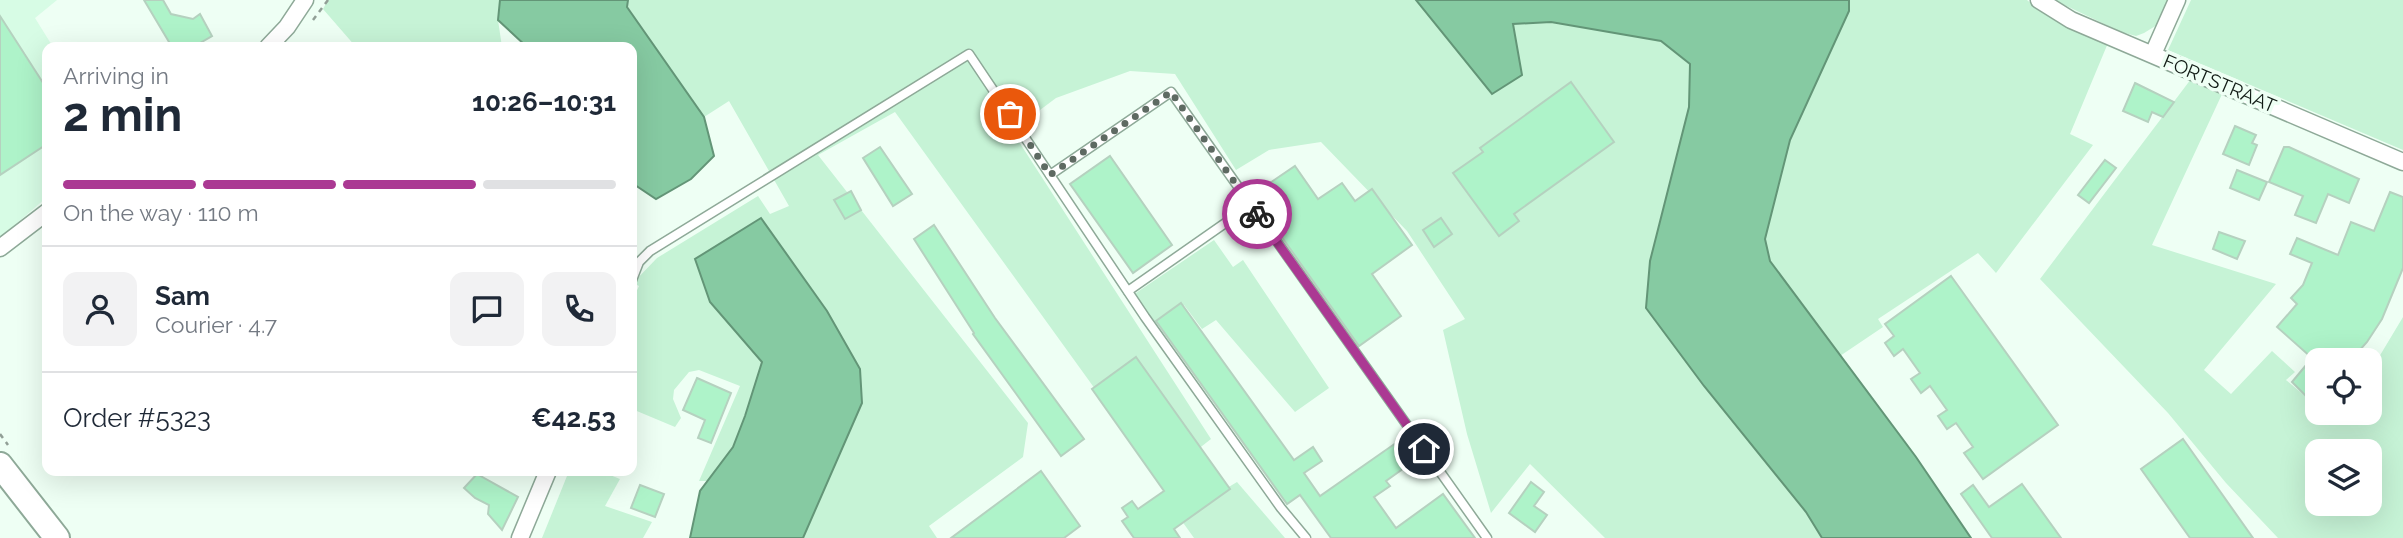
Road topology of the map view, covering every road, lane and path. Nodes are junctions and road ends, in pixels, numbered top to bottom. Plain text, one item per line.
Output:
1 (304, 0) edge
2 (2039, 0) edge
3 (2178, 0) edge
4 (272, 42) edge
5 (2152, 54) junction
6 (2403, 162) edge
7 (1050, 175) junction
8 (1251, 205) junction
9 (42, 216) edge
10 (0, 248) edge
11 (637, 267) edge
12 (1128, 291) junction
13 (0, 465) edge
14 (546, 476) edge
15 (57, 538) edge
16 (520, 538) edge
17 (1306, 538) edge
18 (1487, 538) edge

1 - 4 street
2 - 5 street, FORTSTRAAT
3 - 5 street
5 - 6 street, FORTSTRAAT
7 - 8 lane
7 - 11 lane
7 - 12 lane
8 - 12 lane
8 - 18 lane
9 - 10 street
12 - 17 lane
13 - 15 main road
14 - 16 street

